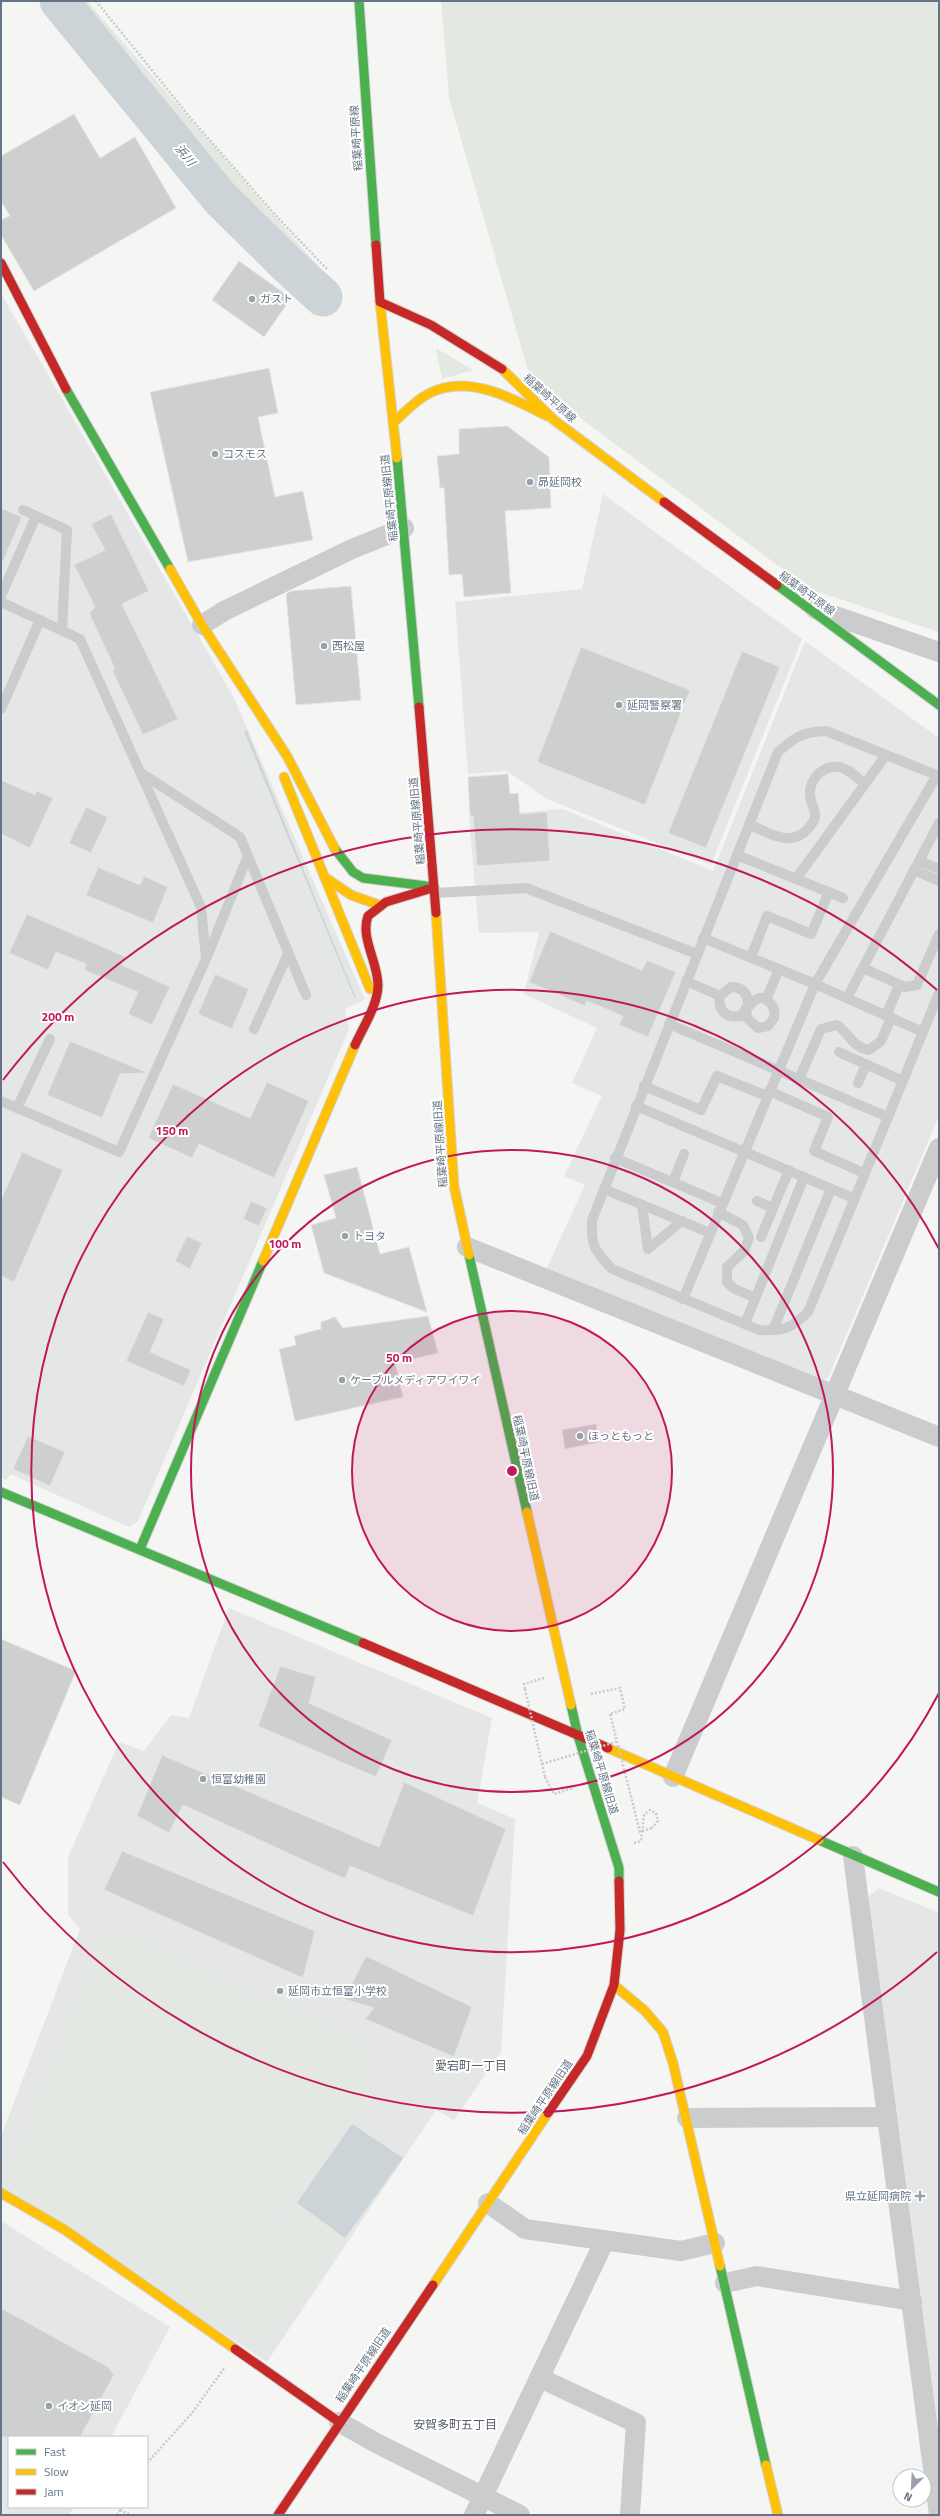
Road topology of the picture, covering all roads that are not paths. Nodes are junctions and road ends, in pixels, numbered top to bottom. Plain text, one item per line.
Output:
1 (359, 1) edge
2 (1, 263) edge
3 (380, 302) junction
4 (554, 420) junction
5 (393, 423) junction
6 (23, 510) dead end
7 (36, 516) junction
8 (404, 528) junction
9 (1, 596) edge
10 (1, 602) edge
11 (805, 606) junction
12 (40, 620) junction
13 (202, 625) junction
14 (62, 630) junction
15 (939, 652) edge
16 (939, 705) edge
17 (1, 709) edge
18 (260, 716) junction
19 (886, 755) junction
20 (141, 773) junction
21 (938, 776) edge
22 (865, 784) junction
23 (939, 823) edge
24 (750, 824) junction
25 (937, 833) edge
26 (737, 855) junction
27 (248, 858) junction
28 (919, 861) junction
29 (939, 869) edge
30 (914, 870) junction
31 (324, 875) junction
32 (796, 879) junction
33 (939, 881) edge
34 (434, 890) junction
35 (829, 892) junction
36 (843, 898) dead end
37 (379, 905) junction
38 (939, 934) edge
39 (704, 938) junction
40 (288, 954) junction
41 (697, 954) junction
42 (751, 957) junction
43 (206, 959) junction
44 (863, 968) junction
45 (779, 969) junction
46 (686, 981) junction
47 (815, 984) junction
48 (900, 985) junction
49 (939, 993) edge
50 (306, 995) dead end
51 (720, 996) junction
52 (847, 998) junction
53 (766, 1000) junction
54 (373, 1002) junction
55 (747, 1006) junction
56 (888, 1017) junction
57 (669, 1024) junction
58 (254, 1029) dead end
59 (923, 1032) junction
60 (50, 1039) dead end
61 (839, 1052) dead end
62 (866, 1064) junction
63 (778, 1069) junction
64 (799, 1079) junction
65 (903, 1081) junction
66 (858, 1083) dead end
67 (644, 1086) junction
68 (768, 1094) junction
69 (1, 1101) edge
70 (636, 1106) junction
71 (17, 1108) junction
72 (888, 1118) junction
73 (939, 1148) edge
74 (744, 1151) junction
75 (684, 1154) dead end
76 (615, 1158) junction
77 (789, 1170) junction
78 (864, 1173) junction
79 (804, 1177) junction
80 (672, 1182) junction
81 (604, 1189) junction
82 (831, 1189) junction
83 (853, 1198) junction
84 (757, 1201) dead end
85 (642, 1205) junction
86 (720, 1207) junction
87 (773, 1208) junction
88 (682, 1221) junction
89 (710, 1233) junction
90 (761, 1237) dead end
91 (467, 1247) junction
92 (756, 1298) junction
93 (683, 1299) junction
94 (745, 1324) junction
95 (773, 1330) junction
96 (834, 1394) junction
97 (939, 1437) edge
98 (1, 1492) edge
99 (140, 1550) junction
100 (578, 1736) junction
101 (673, 1777) junction
102 (853, 1856) junction
103 (939, 1892) edge
104 (614, 1985) junction
105 (886, 2117) junction
106 (687, 2118) junction
107 (1, 2193) edge
108 (488, 2203) junction
109 (605, 2240) junction
110 (715, 2243) junction
111 (725, 2283) junction
112 (912, 2301) junction
113 (540, 2378) junction
114 (339, 2422) junction
115 (483, 2496) junction
116 (278, 2515) edge
117 (474, 2515) edge
118 (520, 2515) edge
119 (630, 2515) edge
120 (778, 2515) edge
121 (939, 2515) edge

1 - 3 street, 稲葉崎平原線
2 - 13 street
3 - 4 street, 稲葉崎平原線
3 - 5 street, 稲葉崎平原線旧道
4 - 5 street
4 - 11 street, 稲葉崎平原線
5 - 8 street, 稲葉崎平原線旧道
6 - 7 lane
7 - 9 lane
7 - 14 lane
8 - 13 street
8 - 34 street, 稲葉崎平原線旧道
10 - 12 lane
11 - 15 street
11 - 16 street, 稲葉崎平原線
12 - 14 lane
12 - 17 lane
13 - 18 street
14 - 20 lane
18 - 31 street
18 - 34 street
19 - 21 lane
19 - 22 lane
19 - 24 lane
20 - 27 lane
20 - 43 lane
21 - 47 lane
22 - 24 lane
22 - 32 lane
23 - 25 lane
24 - 26 lane
25 - 28 lane
26 - 32 lane
26 - 39 lane
27 - 40 lane
27 - 43 lane
28 - 29 lane
28 - 30 lane
30 - 33 lane
30 - 44 lane
31 - 37 street
31 - 54 street
32 - 35 lane
34 - 37 street
34 - 41 lane
34 - 91 street, 稲葉崎平原線旧道
35 - 36 lane
35 - 42 lane
37 - 54 street
38 - 48 lane
39 - 41 lane
39 - 42 lane
40 - 50 lane
40 - 58 lane
41 - 46 lane
42 - 45 lane
43 - 71 lane
44 - 48 lane
44 - 52 lane
45 - 47 lane
45 - 53 lane
46 - 51 lane
46 - 57 lane
47 - 52 lane
47 - 63 lane
48 - 56 lane
49 - 59 lane
51 - 55 lane
51 - 55 lane
52 - 56 lane
53 - 55 lane
53 - 55 lane
54 - 99 street
56 - 59 lane
56 - 64 lane
57 - 63 lane
57 - 67 lane
59 - 65 lane
60 - 71 lane
61 - 62 lane
62 - 65 lane
62 - 66 lane
63 - 64 lane
63 - 68 lane
64 - 72 lane
65 - 72 lane
67 - 68 lane
67 - 70 lane
68 - 74 lane
68 - 78 lane
69 - 71 lane
70 - 74 lane
70 - 76 lane
72 - 78 lane
73 - 96 street
74 - 77 lane
74 - 86 lane
75 - 80 lane
76 - 80 lane
76 - 81 lane
77 - 79 lane
77 - 87 lane
78 - 83 lane
79 - 82 lane
79 - 92 lane
80 - 86 lane
81 - 85 lane
81 - 93 lane
82 - 83 lane
82 - 95 lane
83 - 95 lane
84 - 87 lane
85 - 88 lane
85 - 88 lane
86 - 89 lane
86 - 92 lane
87 - 90 lane
88 - 89 lane
89 - 93 lane
91 - 96 street
91 - 100 street, 稲葉崎平原線旧道
92 - 94 lane
93 - 94 lane
94 - 95 lane
96 - 97 street
96 - 101 street
98 - 99 street
99 - 100 street
100 - 101 street
100 - 104 street, 稲葉崎平原線旧道
101 - 102 street
102 - 103 street
102 - 105 street
104 - 106 street
104 - 108 street, 稲葉崎平原線旧道
105 - 106 street
105 - 112 street
106 - 110 street
107 - 114 street
108 - 109 street
108 - 114 street, 稲葉崎平原線旧道
109 - 110 street
109 - 113 street
110 - 111 street
111 - 112 street
111 - 120 street
112 - 121 street
113 - 115 street
113 - 119 street
114 - 115 street
114 - 116 street, 稲葉崎平原線旧道
115 - 117 street
115 - 118 street

